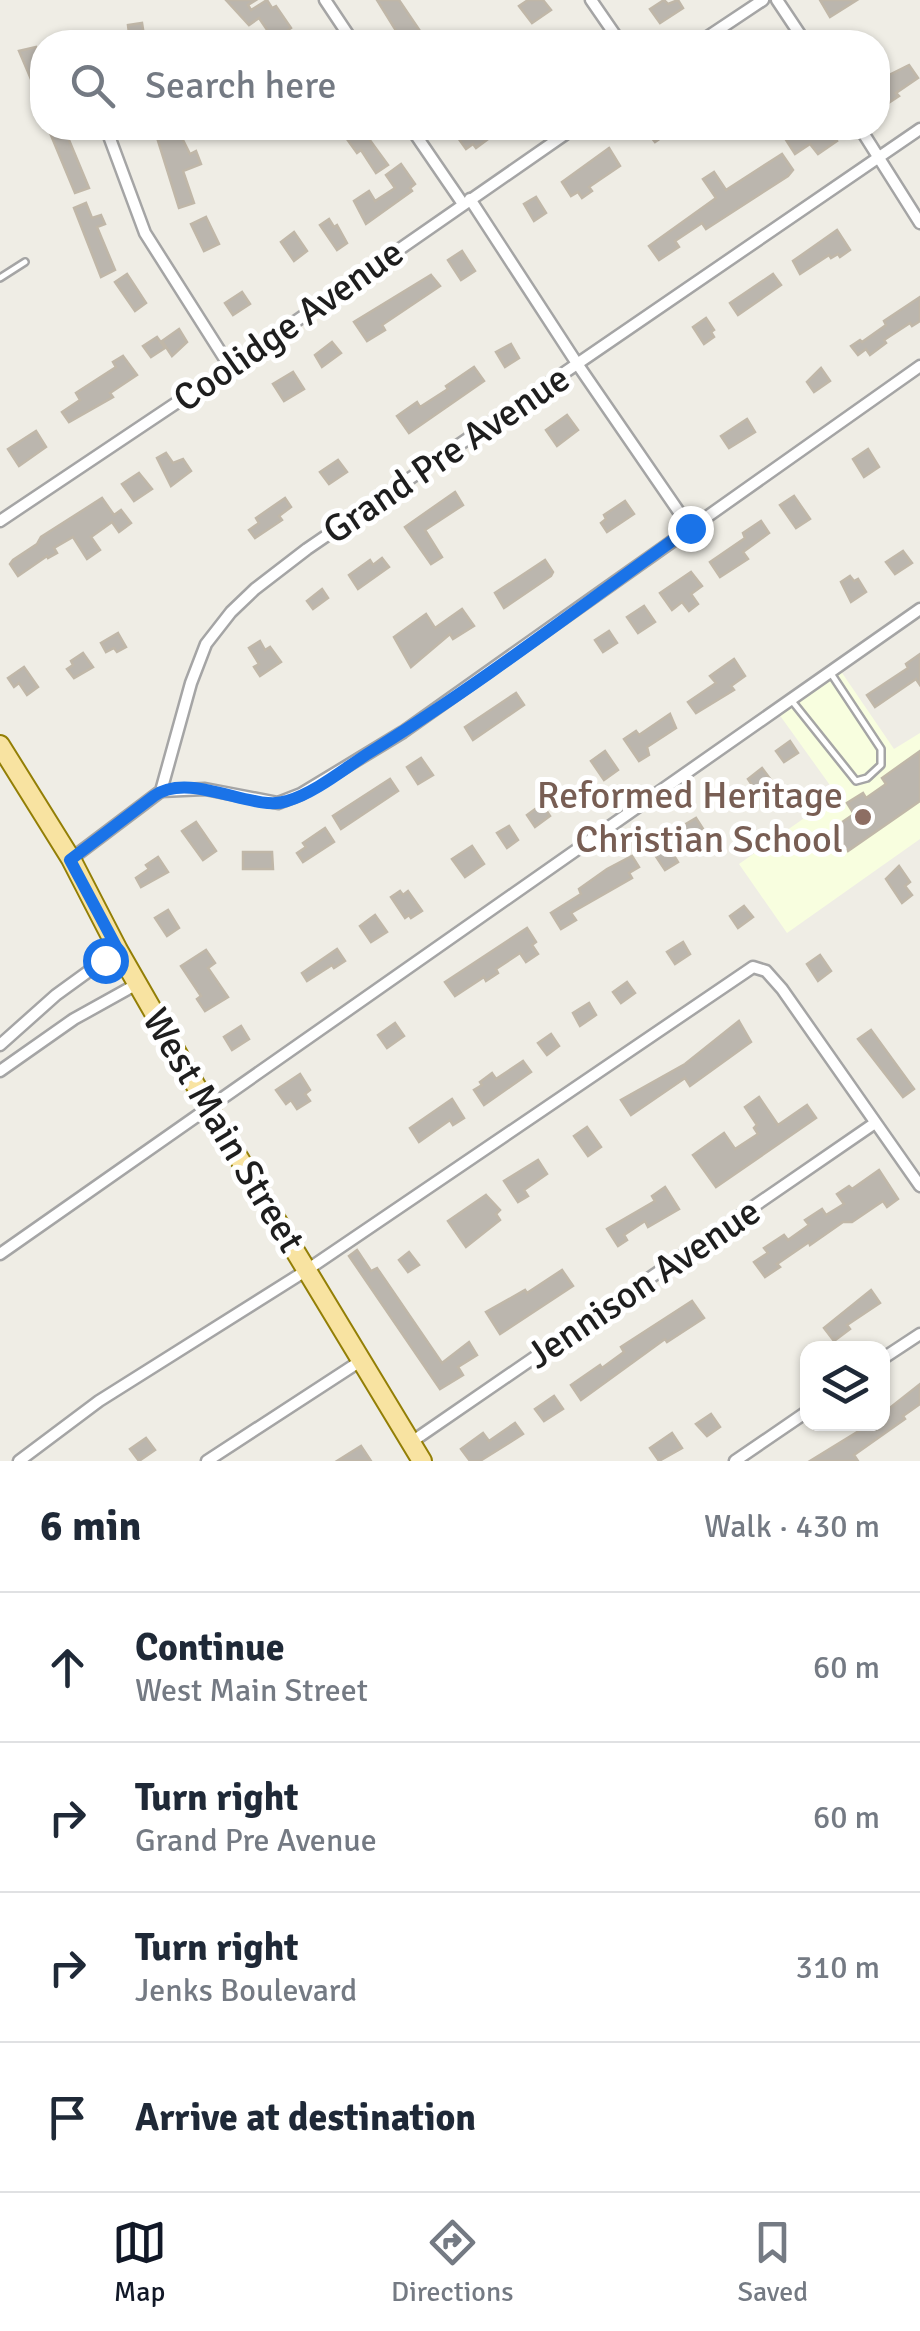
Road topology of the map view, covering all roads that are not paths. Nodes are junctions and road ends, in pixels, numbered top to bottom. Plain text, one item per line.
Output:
1 (324, 0) edge
2 (591, 0) edge
3 (763, 0) edge
4 (777, 0) edge
5 (345, 30) edge
6 (612, 30) edge
7 (718, 30) edge
8 (797, 30) edge
9 (920, 129) edge
10 (110, 140) edge
11 (420, 140) edge
12 (556, 140) edge
13 (868, 140) edge
14 (879, 157) junction
15 (466, 202) junction
16 (920, 224) edge
17 (25, 262) dead end
18 (0, 278) edge
19 (578, 365) junction
20 (920, 366) edge
21 (230, 367) junction
22 (0, 521) edge
23 (690, 528) junction
24 (920, 609) edge
25 (830, 672) junction
26 (791, 700) junction
27 (0, 745) edge
28 (7, 771) edge
29 (161, 791) junction
30 (70, 860) junction
31 (118, 950) junction
32 (138, 984) junction
33 (0, 1045) edge
34 (0, 1071) edge
35 (208, 1106) junction
36 (875, 1124) junction
37 (920, 1186) edge
38 (0, 1254) edge
39 (307, 1270) junction
40 (920, 1334) edge
41 (890, 1355) edge
42 (362, 1360) junction
43 (800, 1416) edge
44 (410, 1443) junction
45 (19, 1461) edge
46 (207, 1461) edge
47 (422, 1461) edge
48 (735, 1461) edge

1 - 5 street
2 - 6 street
3 - 7 street
4 - 8 street
9 - 14 street, Grand Pre Avenue
10 - 21 street
11 - 15 street
12 - 15 street, Coolidge Avenue
13 - 14 street
14 - 16 street
14 - 19 street, Grand Pre Avenue
15 - 19 street
15 - 21 street, Coolidge Avenue
17 - 18 lane
19 - 23 street
19 - 29 street, Grand Pre Avenue
20 - 23 street
21 - 22 street, Coolidge Avenue
23 - 29 street
24 - 25 street
25 - 26 street
25 - 26 lane
26 - 35 street
27 - 28 main road, West Main Street
28 - 30 main road, West Main Street
29 - 30 street
30 - 31 main road, West Main Street
31 - 32 main road, West Main Street
31 - 33 street
32 - 34 street
32 - 35 main road, West Main Street
35 - 38 street
35 - 39 main road, West Main Street
36 - 37 street
36 - 39 street
36 - 44 street, Jennison Avenue
39 - 42 main road, West Main Street
39 - 45 street
40 - 41 street
42 - 44 main road, West Main Street
42 - 46 street
43 - 48 street
44 - 47 main road, West Main Street

